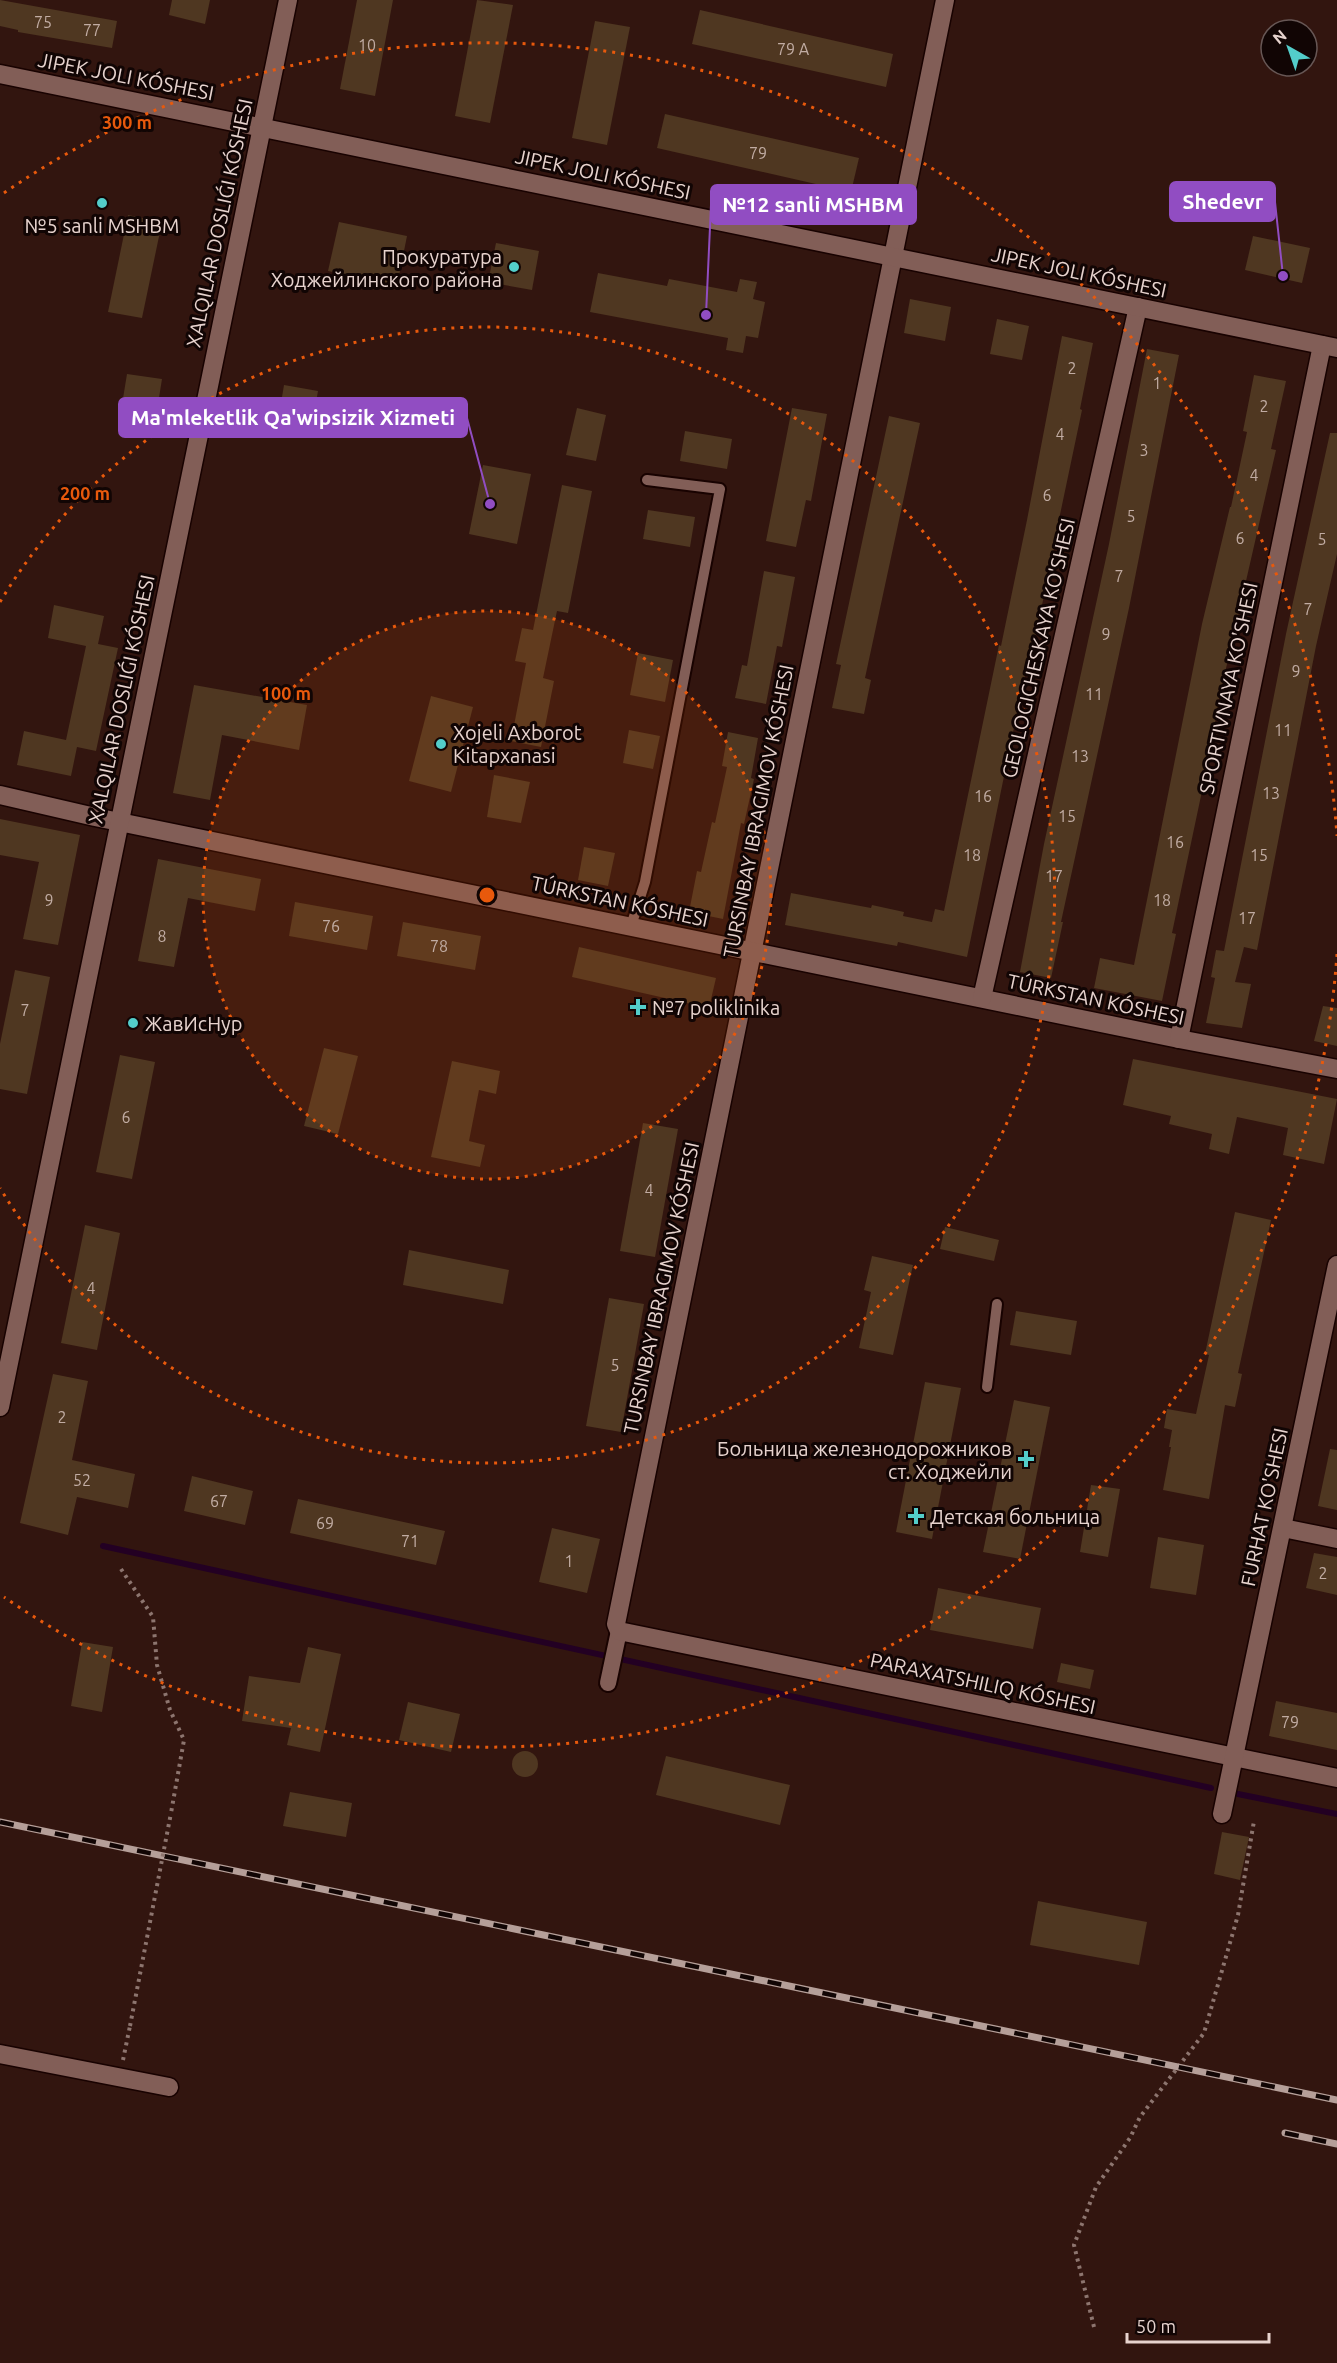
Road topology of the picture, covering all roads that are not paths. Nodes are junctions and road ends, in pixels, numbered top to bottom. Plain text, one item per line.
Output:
1 (288, 0) edge
2 (945, 0) edge
3 (0, 74) edge
4 (262, 126) junction
5 (894, 256) junction
6 (1138, 307) junction
7 (1329, 346) edge
8 (647, 480) dead end
9 (0, 795) edge
10 (119, 822) junction
11 (631, 926) junction
12 (752, 951) junction
13 (982, 999) junction
14 (1179, 1040) junction
15 (1337, 1069) edge
16 (1337, 1265) edge
17 (1334, 1296) edge
18 (997, 1304) dead end
19 (987, 1387) dead end
20 (0, 1407) edge
21 (1283, 1528) junction
22 (1337, 1539) edge
23 (619, 1631) junction
24 (608, 1683) dead end
25 (1235, 1758) junction
26 (1337, 1778) edge
27 (1222, 1814) dead end
28 (0, 2054) edge
29 (170, 2087) dead end

1 - 4 street
2 - 5 street, TURSINBAY IBRAGIMOV KÓSHESI
3 - 4 street
4 - 5 street
4 - 10 street
5 - 6 street
5 - 12 street, TURSINBAY IBRAGIMOV KÓSHESI
6 - 7 street
6 - 13 street, GEOLOGICHESKAYA KO'SHESI
7 - 14 street, SPORTIVNAYA KO'SHESI
8 - 11 lane
9 - 10 street, TÚRKSTAN KÓSHESI
10 - 11 street, TÚRKSTAN KÓSHESI
10 - 20 street
11 - 12 street, TÚRKSTAN KÓSHESI
12 - 13 street, TÚRKSTAN KÓSHESI
12 - 23 street, TURSINBAY IBRAGIMOV KÓSHESI
13 - 14 street, TÚRKSTAN KÓSHESI
14 - 15 street, TÚRKSTAN KÓSHESI
16 - 17 street, FURHAT KO'SHESI
17 - 21 street, FURHAT KO'SHESI
18 - 19 lane
21 - 22 street
21 - 25 street, FURHAT KO'SHESI
23 - 24 street
23 - 25 street
25 - 26 street
25 - 27 street, FURHAT KO'SHESI
28 - 29 street

